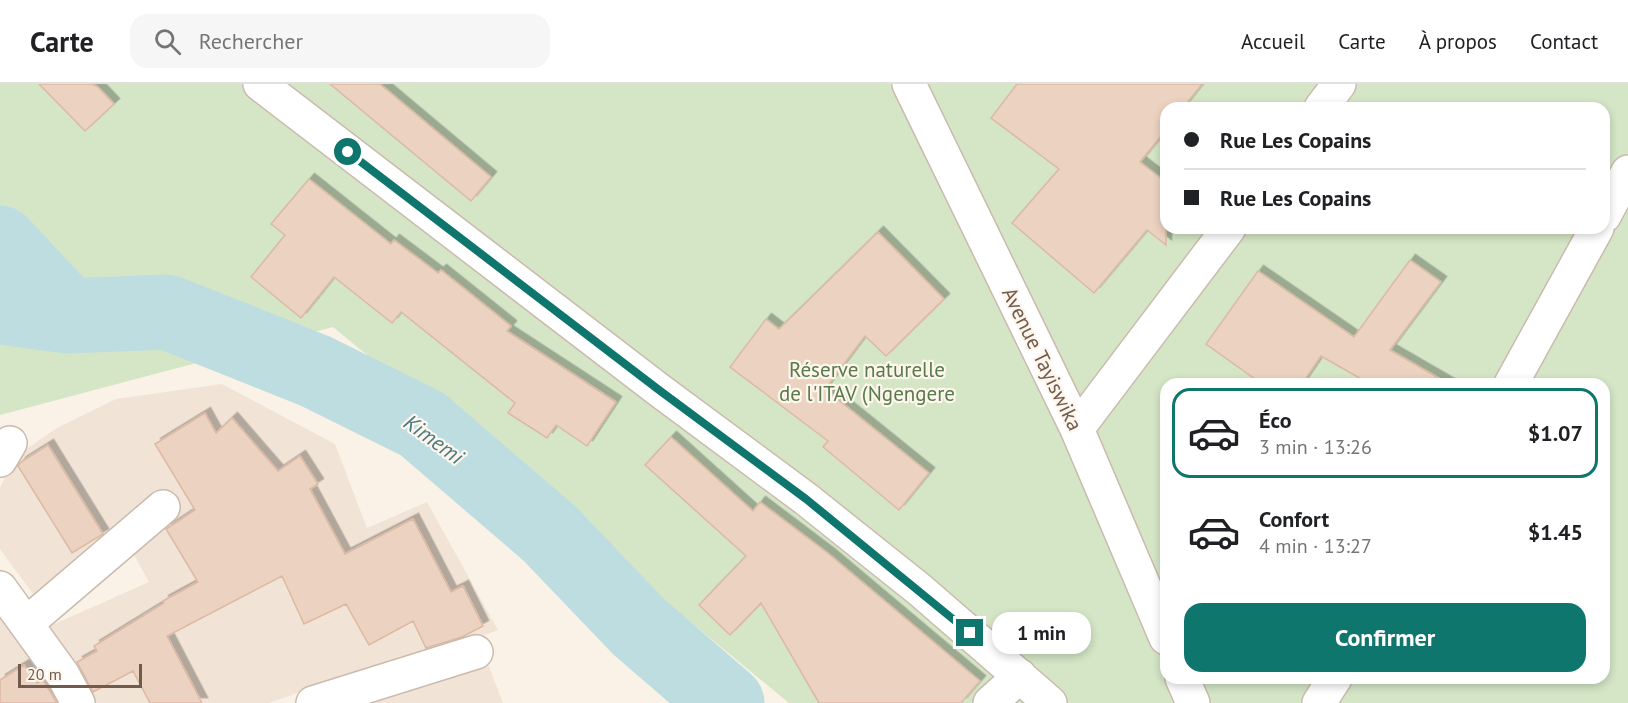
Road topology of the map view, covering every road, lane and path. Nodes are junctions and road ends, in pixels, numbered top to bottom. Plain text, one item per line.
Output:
1 (260, 84) edge
2 (909, 84) edge
3 (1339, 84) edge
4 (1326, 102) edge
5 (1628, 171) edge
6 (1610, 205) edge
7 (1224, 234) edge
8 (1594, 234) edge
9 (1514, 378) edge
10 (1077, 429) junction
11 (163, 507) dead end
12 (0, 588) edge
13 (26, 624) junction
14 (1160, 624) edge
15 (476, 652) dead end
16 (1020, 676) junction
17 (1185, 684) edge
18 (1331, 684) edge
19 (78, 703) edge
20 (314, 703) edge
21 (990, 703) edge
22 (1050, 703) edge
23 (1193, 703) edge
24 (1319, 703) edge

1 - 16 street
2 - 10 street, Avenue Tayiswika
3 - 4 street
5 - 6 street
7 - 10 street
8 - 9 street
10 - 14 street, Avenue Tayiswika
11 - 13 street
12 - 13 street
13 - 19 street
15 - 20 street
16 - 21 street
16 - 22 street
17 - 23 street
18 - 24 street

